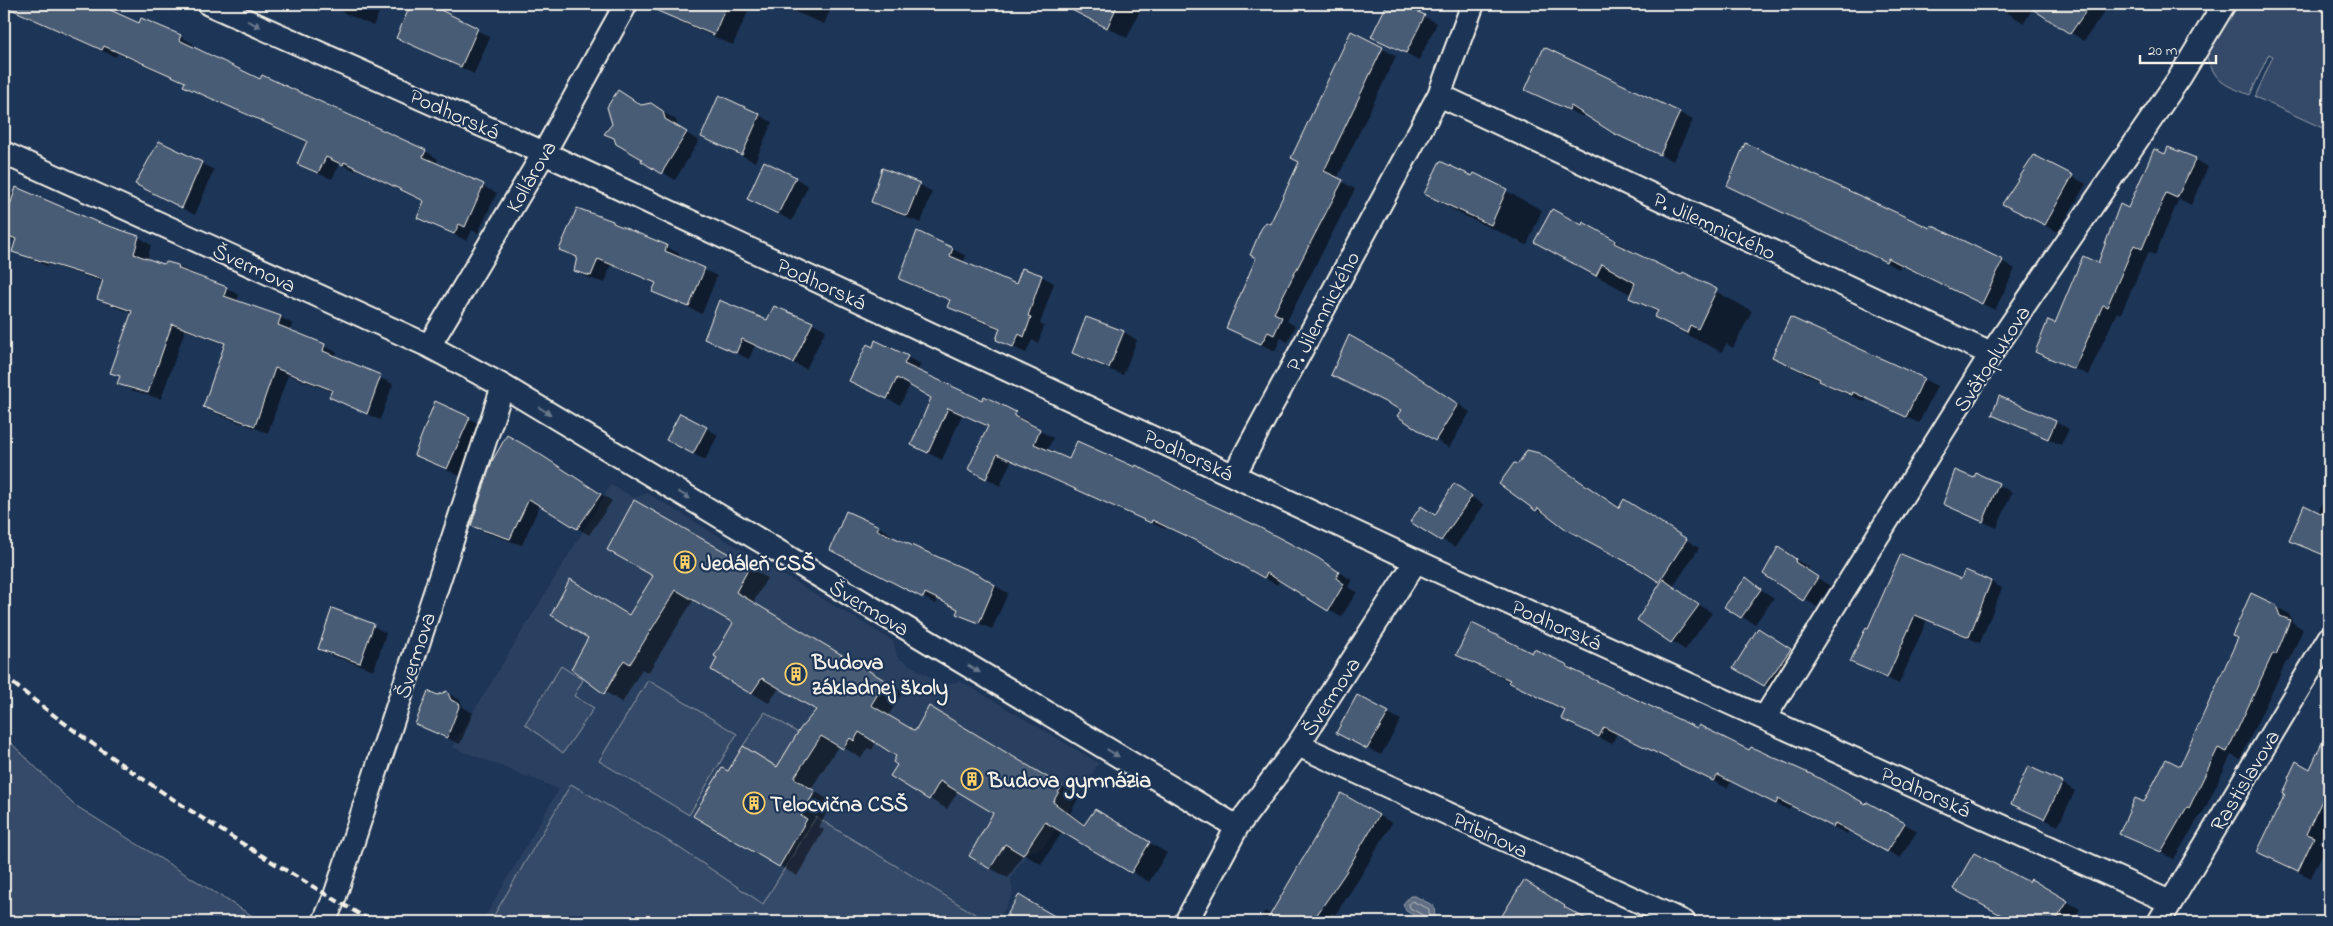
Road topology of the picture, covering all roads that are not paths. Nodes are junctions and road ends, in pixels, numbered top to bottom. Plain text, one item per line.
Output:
1 (209, 4) edge
2 (626, 4) edge
3 (1473, 4) edge
4 (2224, 4) edge
5 (1439, 95) junction
6 (4, 152) edge
7 (544, 152) junction
8 (429, 346) junction
9 (1991, 354) junction
10 (503, 386) junction
11 (1234, 475) junction
12 (1416, 561) junction
13 (2329, 638) edge
14 (1765, 717) junction
15 (1298, 745) junction
16 (1237, 827) junction
17 (2170, 902) junction
18 (324, 922) edge
19 (1186, 922) edge
20 (1684, 922) edge
21 (2159, 922) edge

1 -> 7 street, Podhorská
2 - 7 street, Kollárova
3 - 5 street, P. Jilemnického
4 - 9 street, Svätoplukova
5 - 9 street, P. Jilemnického
5 - 11 street, P. Jilemnického
6 - 8 street, Švermova
7 - 8 street, Kollárova
7 - 11 street, Podhorská
8 - 10 street, Švermova
9 - 14 street, Svätoplukova
10 -> 16 street, Švermova
10 - 18 street, Švermova
11 - 12 street, Podhorská
12 - 14 street, Podhorská
12 - 15 street, Švermova
13 - 17 street, Rastislavova
14 - 17 street, Podhorská
15 - 16 street, Švermova
15 - 20 street, Pribinova
16 - 19 street, Švermova
17 - 21 street, Rastislavova

